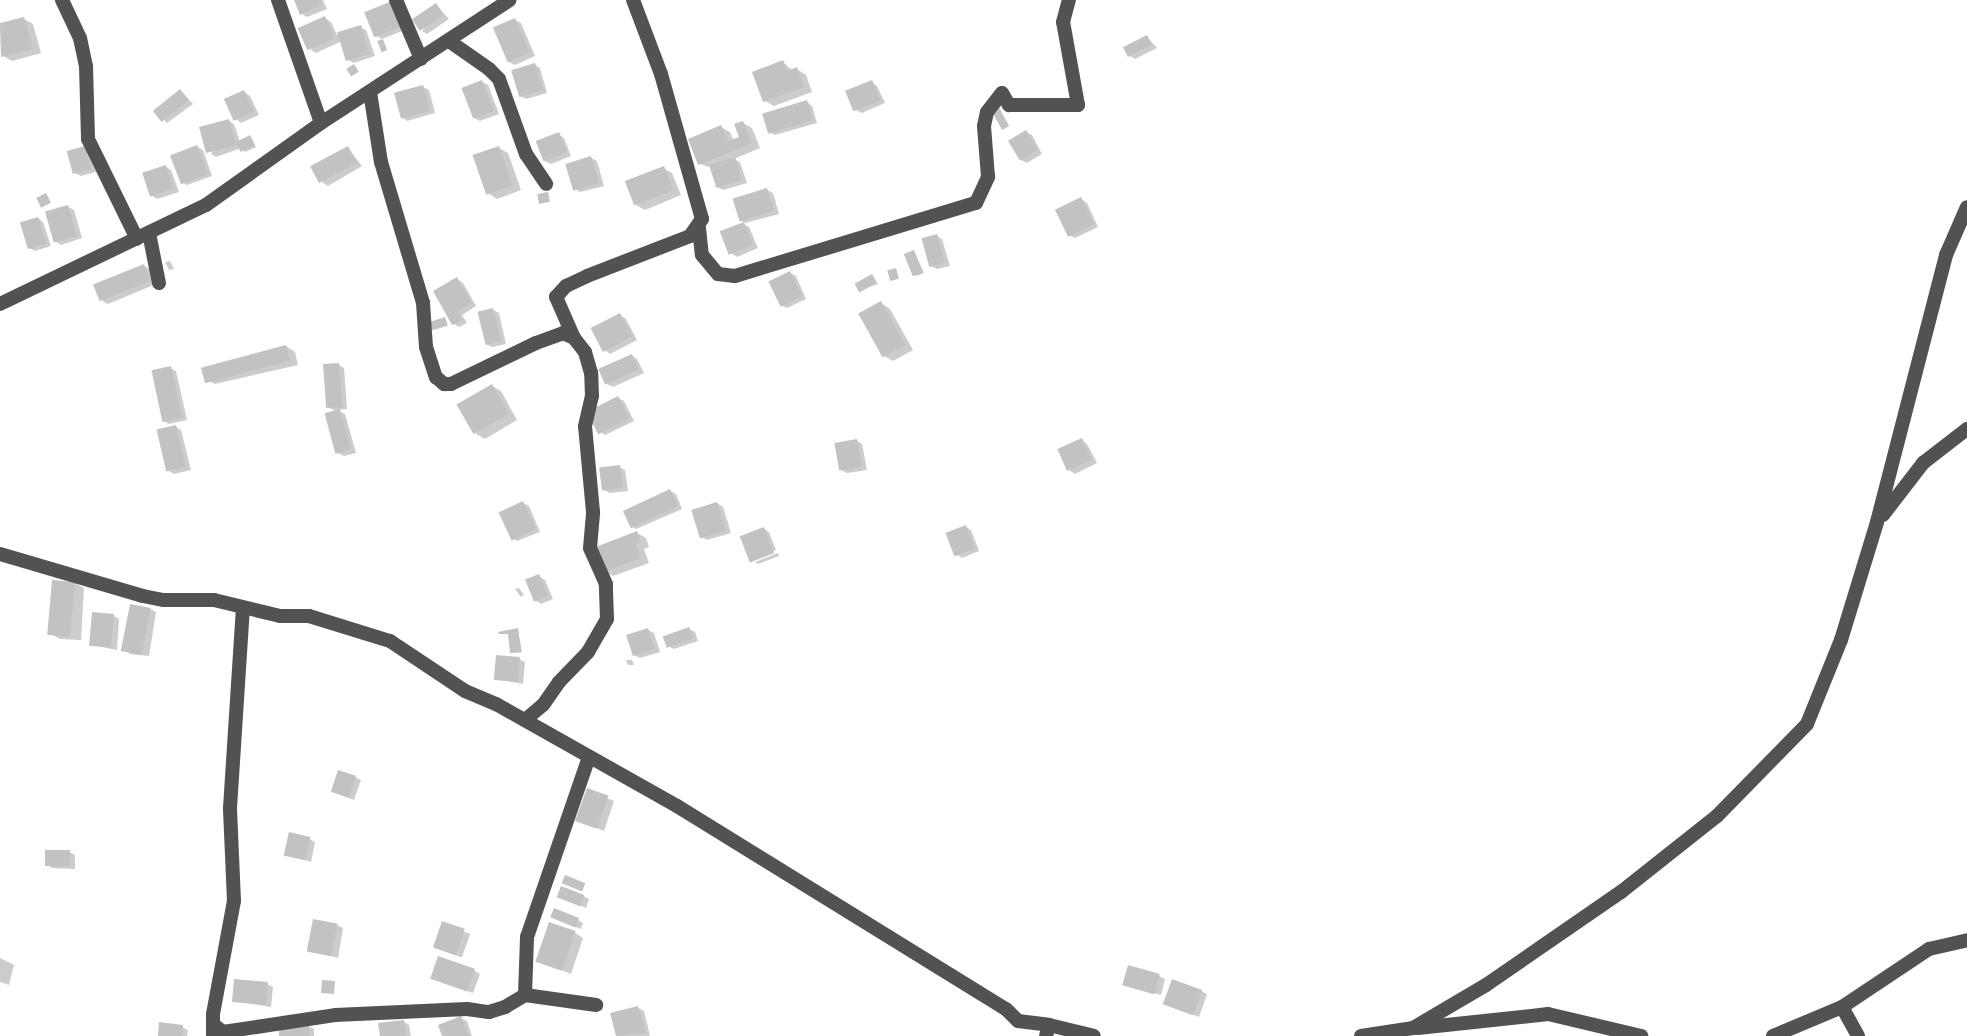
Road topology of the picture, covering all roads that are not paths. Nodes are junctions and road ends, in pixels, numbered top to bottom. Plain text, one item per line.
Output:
1 (62, 0) edge
2 (278, 0) edge
3 (396, 0) edge
4 (510, 0) edge
5 (633, 0) edge
6 (1069, 0) edge
7 (449, 41) junction
8 (421, 59) junction
9 (370, 92) junction
10 (321, 123) junction
11 (546, 184) dead end
12 (1967, 207) edge
13 (699, 228) junction
14 (143, 236) junction
15 (159, 283) dead end
16 (0, 304) edge
17 (574, 338) junction
18 (1967, 429) edge
19 (1877, 522) junction
20 (0, 554) edge
21 (243, 608) junction
22 (525, 720) junction
23 (589, 757) junction
24 (1967, 940) edge
25 (525, 995) junction
26 (596, 1005) dead end
27 (1842, 1007) junction
28 (1413, 1028) junction
29 (1048, 1030) edge
30 (214, 1031) edge
31 (1094, 1036) edge
32 (1361, 1036) edge
33 (1641, 1036) edge
34 (1773, 1036) edge
35 (1858, 1036) edge

1 - 14 street
2 - 10 street
3 - 8 street
4 - 7 street
5 - 13 street
6 - 13 street
7 - 8 street
7 - 11 street
8 - 9 street
9 - 10 street
9 - 17 street
10 - 14 street
12 - 19 street
13 - 17 street
14 - 15 street
14 - 16 street
17 - 22 street
18 - 19 street
19 - 28 street
20 - 21 street
21 - 22 street
21 - 30 street
22 - 23 street
23 - 25 street
23 - 29 street
24 - 27 street
25 - 26 street
25 - 30 street
27 - 34 street
27 - 35 street
28 - 32 street
28 - 33 street
29 - 31 street

